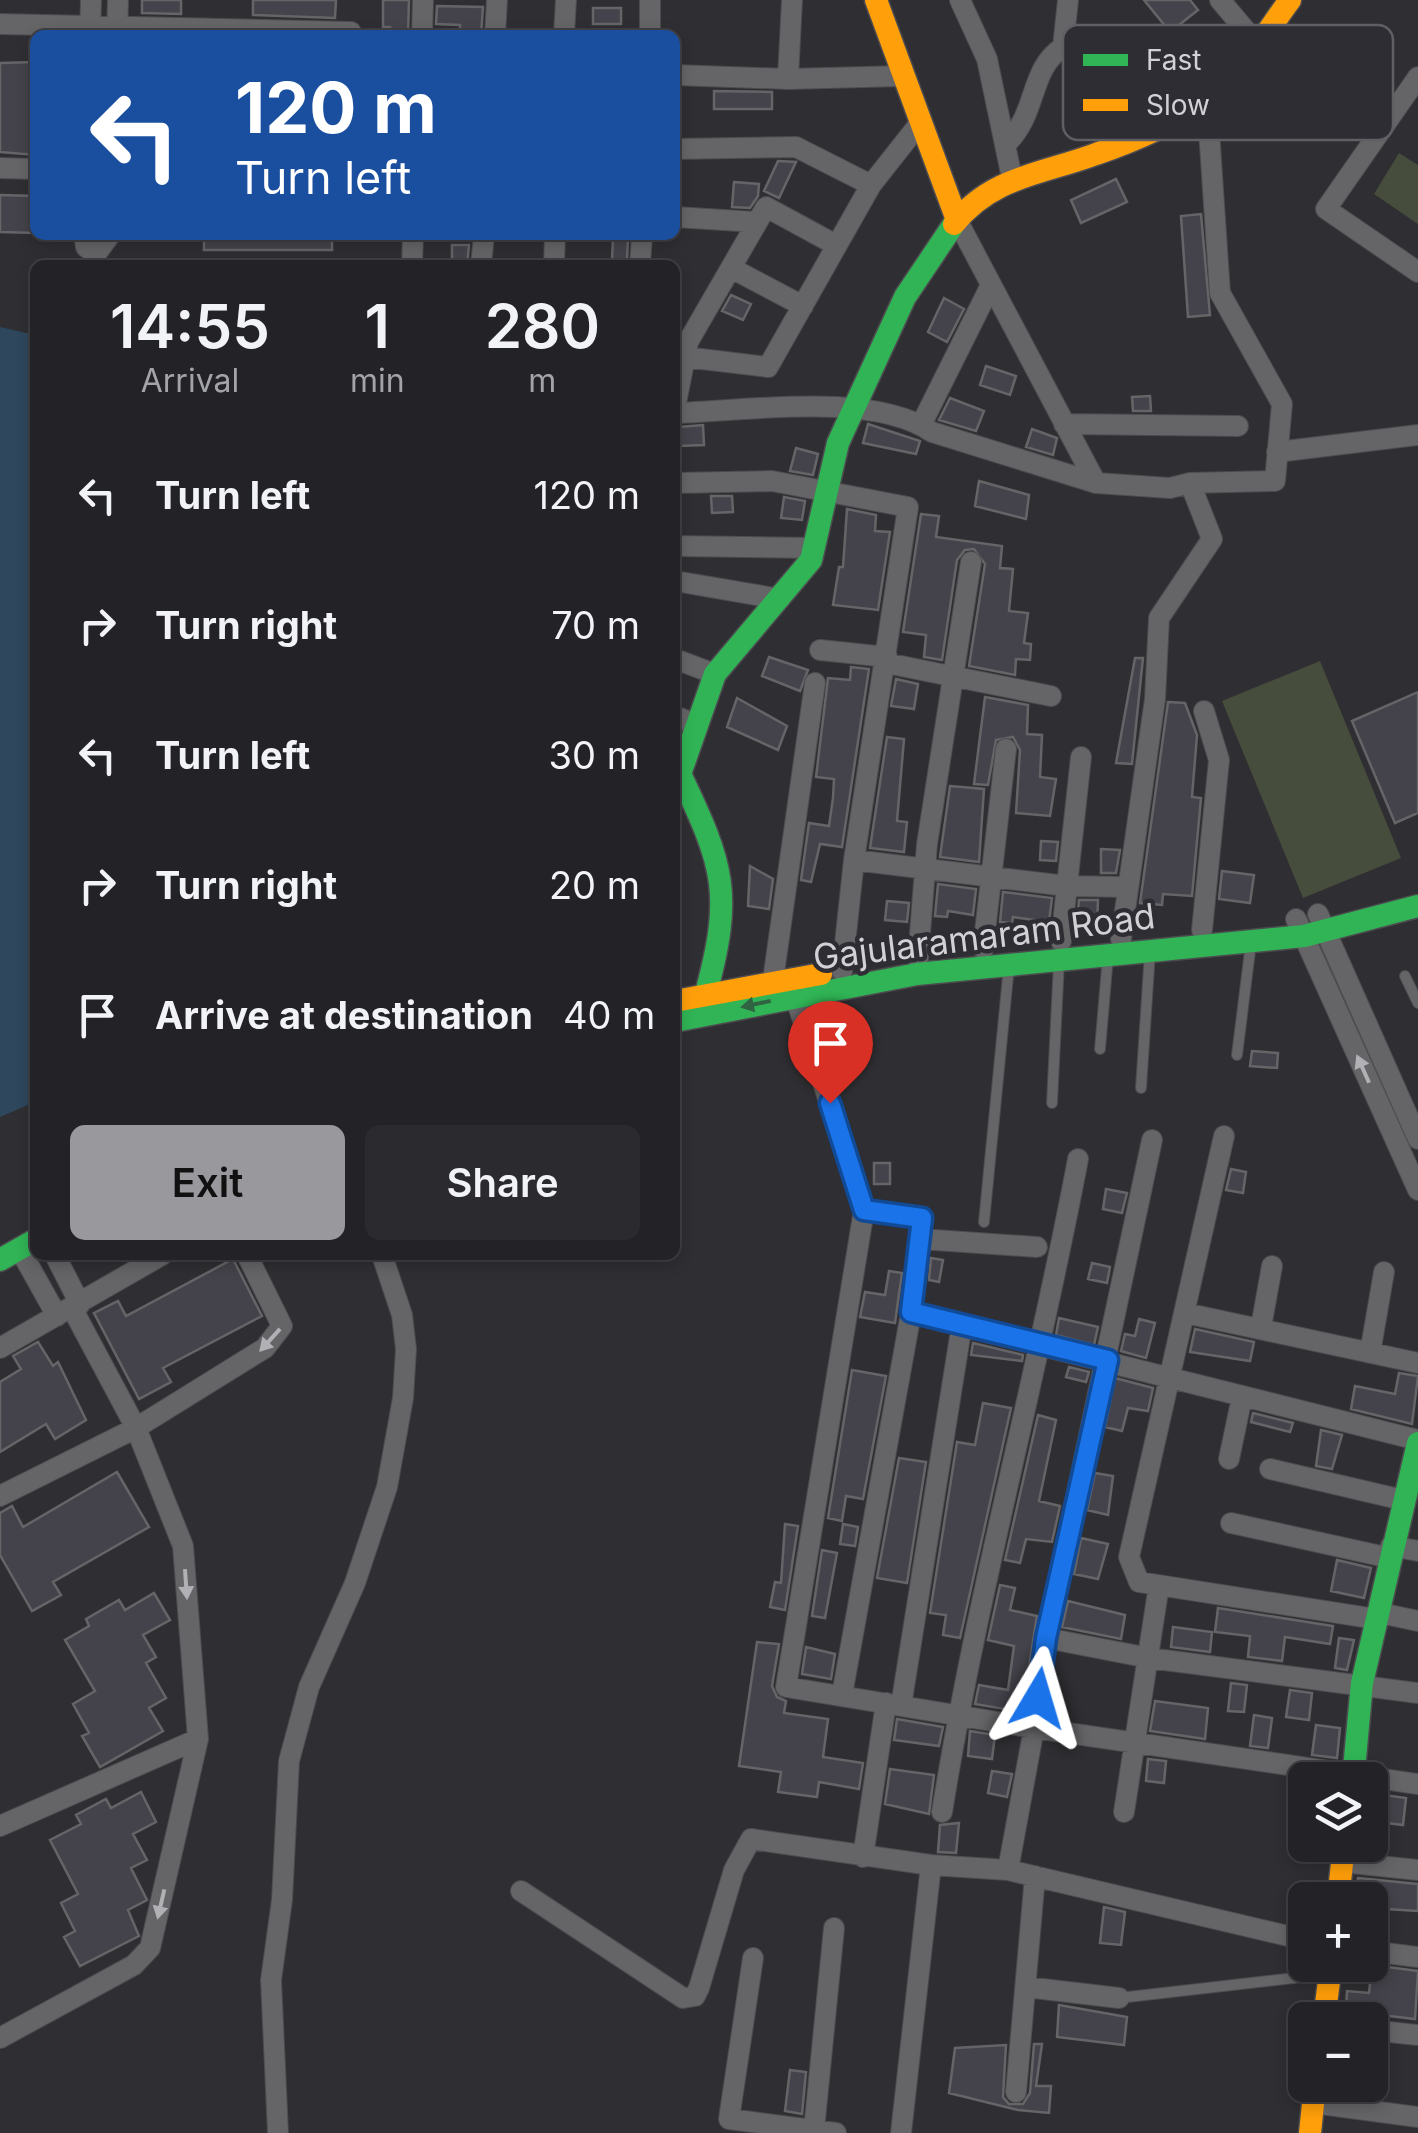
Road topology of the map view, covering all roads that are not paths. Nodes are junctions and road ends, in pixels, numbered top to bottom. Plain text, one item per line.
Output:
1 (91, 0) edge
2 (118, 0) edge
3 (422, 0) edge
4 (497, 0) edge
5 (566, 0) edge
6 (650, 0) edge
7 (792, 0) edge
8 (876, 0) edge
9 (960, 0) edge
10 (1068, 0) edge
11 (1220, 0) edge
12 (1290, 0) edge
13 (0, 24) edge
14 (1065, 25) edge
15 (1241, 25) edge
16 (1271, 25) edge
17 (68, 30) edge
18 (90, 30) edge
19 (117, 30) edge
20 (422, 30) edge
21 (495, 30) edge
22 (564, 30) edge
23 (650, 30) edge
24 (1063, 47) edge
25 (680, 75) edge
26 (902, 76) junction
27 (1418, 77) edge
28 (788, 79) junction
29 (1393, 113) edge
30 (920, 123) junction
31 (1127, 140) edge
32 (1210, 140) edge
33 (1374, 140) edge
34 (1004, 145) junction
35 (680, 149) edge
36 (0, 168) edge
37 (30, 169) edge
38 (1012, 178) junction
39 (871, 185) junction
40 (680, 217) edge
41 (957, 220) junction
42 (756, 222) junction
43 (85, 240) edge
44 (106, 240) edge
45 (836, 246) junction
46 (731, 268) junction
47 (1418, 272) edge
48 (990, 287) junction
49 (803, 306) junction
50 (683, 343) edge
51 (680, 368) edge
52 (853, 408) junction
53 (680, 410) edge
54 (1064, 424) junction
55 (921, 425) junction
56 (1238, 426) dead end
57 (1418, 435) edge
58 (1278, 452) junction
59 (1190, 482) junction
60 (680, 483) edge
61 (1096, 483) junction
62 (828, 494) junction
63 (680, 546) edge
64 (814, 548) junction
65 (971, 562) dead end
66 (680, 582) edge
67 (780, 599) junction
68 (820, 650) dead end
69 (887, 660) junction
70 (680, 661) edge
71 (716, 674) junction
72 (954, 676) junction
73 (815, 683) dead end
74 (1051, 696) dead end
75 (1204, 711) dead end
76 (686, 721) edge
77 (1006, 749) dead end
78 (680, 754) edge
79 (1081, 758) dead end
80 (854, 860) junction
81 (924, 870) junction
82 (993, 879) junction
83 (1066, 886) junction
84 (1418, 886) edge
85 (1126, 887) junction
86 (1418, 906) edge
87 (1311, 925) junction
88 (1202, 930) junction
89 (1251, 942) junction
90 (1114, 947) junction
91 (984, 949) junction
92 (1060, 951) junction
93 (1150, 951) junction
94 (918, 958) junction
95 (1009, 965) junction
96 (842, 971) junction
97 (1406, 976) dead end
98 (774, 980) junction
99 (706, 993) junction
100 (795, 996) junction
101 (680, 999) edge
102 (1418, 1003) edge
103 (680, 1020) edge
104 (1100, 1048) dead end
105 (1237, 1054) dead end
106 (1140, 1088) dead end
107 (1052, 1102) dead end
108 (1404, 1117) edge
109 (1224, 1136) dead end
110 (1418, 1139) edge
111 (1152, 1140) dead end
112 (1078, 1159) dead end
113 (1418, 1190) edge
114 (864, 1210) junction
115 (984, 1222) dead end
116 (920, 1239) junction
117 (1037, 1247) dead end
118 (18, 1250) edge
119 (56, 1260) edge
120 (153, 1260) edge
121 (249, 1260) edge
122 (384, 1260) edge
123 (1272, 1266) dead end
124 (1384, 1272) dead end
125 (70, 1309) junction
126 (911, 1312) junction
127 (1185, 1313) junction
128 (962, 1324) junction
129 (1261, 1327) junction
130 (1043, 1343) junction
131 (0, 1348) edge
132 (1370, 1352) junction
133 (1108, 1360) junction
134 (1418, 1363) edge
135 (1172, 1380) junction
136 (1242, 1397) junction
137 (136, 1428) junction
138 (1418, 1442) edge
139 (1229, 1459) dead end
140 (1270, 1470) dead end
141 (1410, 1488) edge
142 (0, 1496) edge
143 (1231, 1523) dead end
144 (1418, 1551) edge
145 (1390, 1552) junction
146 (1159, 1585) junction
147 (1378, 1616) junction
148 (1418, 1622) edge
149 (1046, 1638) junction
150 (1149, 1658) junction
151 (1362, 1683) junction
152 (1418, 1693) edge
153 (842, 1695) junction
154 (894, 1705) junction
155 (957, 1718) junction
156 (1034, 1728) junction
157 (198, 1738) junction
158 (1135, 1743) junction
159 (1354, 1762) edge
160 (1288, 1767) edge
161 (1388, 1781) edge
162 (1418, 1784) edge
163 (942, 1812) dead end
164 (1124, 1812) dead end
165 (0, 1826) edge
166 (863, 1856) junction
167 (1383, 1862) edge
168 (931, 1865) junction
169 (1008, 1870) junction
170 (1418, 1870) edge
171 (1036, 1876) junction
172 (522, 1891) dead end
173 (834, 1928) dead end
174 (1288, 1936) edge
175 (1388, 1953) edge
176 (1418, 1957) edge
177 (752, 1958) dead end
178 (1288, 1975) edge
179 (1026, 1987) junction
180 (1119, 1998) joint
181 (1388, 2032) edge
182 (1418, 2035) edge
183 (0, 2038) edge
184 (1016, 2092) dead end
185 (1313, 2102) edge
186 (1352, 2102) edge
187 (1418, 2116) edge
188 (756, 2128) edge
189 (825, 2132) edge
190 (278, 2133) edge
191 (901, 2133) edge
192 (1310, 2133) edge

1 - 18 street
2 - 19 street
3 - 20 street
4 - 21 street
5 - 22 street
6 - 23 street
7 - 28 street
8 - 26 main road
9 - 34 street
10 - 14 street
11 - 15 street
12 - 16 main road
13 - 17 street
24 - 34 street
25 - 28 street
26 - 28 street
26 - 30 main road
27 - 29 street
30 - 39 street
30 - 41 main road
31 - 38 main road
32 - 58 street
33 - 47 street
34 - 38 street
35 - 39 street
36 - 37 street
38 - 41 main road
39 - 45 street
40 - 42 street
41 - 48 street
41 - 52 main road
42 - 45 street
42 - 46 street
43 - 44 street
45 - 49 street
46 - 49 street
46 - 50 street
48 - 54 street
48 - 55 street
49 - 50 street
50 - 51 street
52 - 53 street
52 - 55 street
52 - 62 main road
54 - 56 street
54 - 61 street
55 - 61 street
57 - 58 street
58 - 59 street
59 - 61 street
59 - 85 street
60 - 62 street
62 - 64 main road
62 - 69 street
63 - 64 street
64 - 67 main road
65 - 72 street
66 - 67 street
67 - 71 main road
68 - 69 street
69 - 72 street
69 - 80 street
70 - 71 street
71 - 76 main road
72 - 74 street
72 - 81 street
73 - 98 street
75 - 88 street
76 - 78 main road
77 - 82 street
78 - 99 main road
79 - 83 street
80 - 81 street
80 - 96 street
81 - 82 street
81 - 94 street
82 - 83 street
82 - 91 street
83 - 85 street
83 - 92 street
84 - 87 main road, Gajularamaram Road
85 - 90 street
86 - 87 main road
87 - 88 main road
87 - 89 main road, Gajularamaram Road
87 - 108 street
88 - 90 main road
89 - 93 main road, Gajularamaram Road
89 - 105 lane
90 - 92 main road, Gajularamaram Road
90 - 93 main road, Gajularamaram Road
90 - 104 lane
91 - 92 main road
91 - 94 main road
92 - 95 main road, Gajularamaram Road
92 - 107 lane
93 - 106 lane
94 - 96 main road
95 - 100 main road, Gajularamaram Road
95 - 115 lane
96 - 98 main road
97 - 102 lane
98 - 99 main road
99 - 101 main road
100 -> 103 main road, Gajularamaram Road
100 - 114 street
108 - 110 street
108 - 113 street
109 - 127 street
111 - 133 street
112 - 130 street
114 - 116 street
114 - 153 street
116 - 117 street
116 - 126 street
118 - 125 street
119 - 125 street
120 - 125 street
121 -> 137 street
122 - 190 street
123 - 129 street
124 - 132 street
125 - 131 street
125 - 137 street
126 - 128 street
126 - 153 street
127 - 129 street
127 - 135 street
128 - 130 street
128 - 154 street
129 - 132 street
130 - 133 street
130 - 155 street
132 - 134 street
133 - 135 street
133 - 149 street
135 - 136 street
135 - 146 street
136 - 138 street
136 - 139 street
137 - 142 street
137 -> 157 street
138 - 141 main road
140 - 141 street
141 - 145 main road
143 - 145 street
144 - 145 street
145 - 147 main road
146 - 147 street
146 - 150 street
147 - 148 street
147 - 151 main road
149 - 150 street
149 - 156 street
150 - 151 street
150 - 158 street
151 - 152 street
151 - 159 main road
153 - 154 street
154 - 155 street
154 - 166 street
155 - 156 street
155 - 163 street
156 - 158 street
156 - 169 street
157 - 165 street
157 -> 183 street
158 - 160 street
158 - 164 street
161 - 162 street
166 - 168 street
166 - 172 street
167 - 170 street
168 - 169 street
168 - 191 street
169 - 171 street
171 - 174 street
171 - 179 street
173 - 189 street
175 - 176 street
177 - 188 street
178 - 180 lane
179 - 180 street
179 - 184 street
181 - 182 street
185 - 192 main road
186 - 187 street
188 - 189 street

